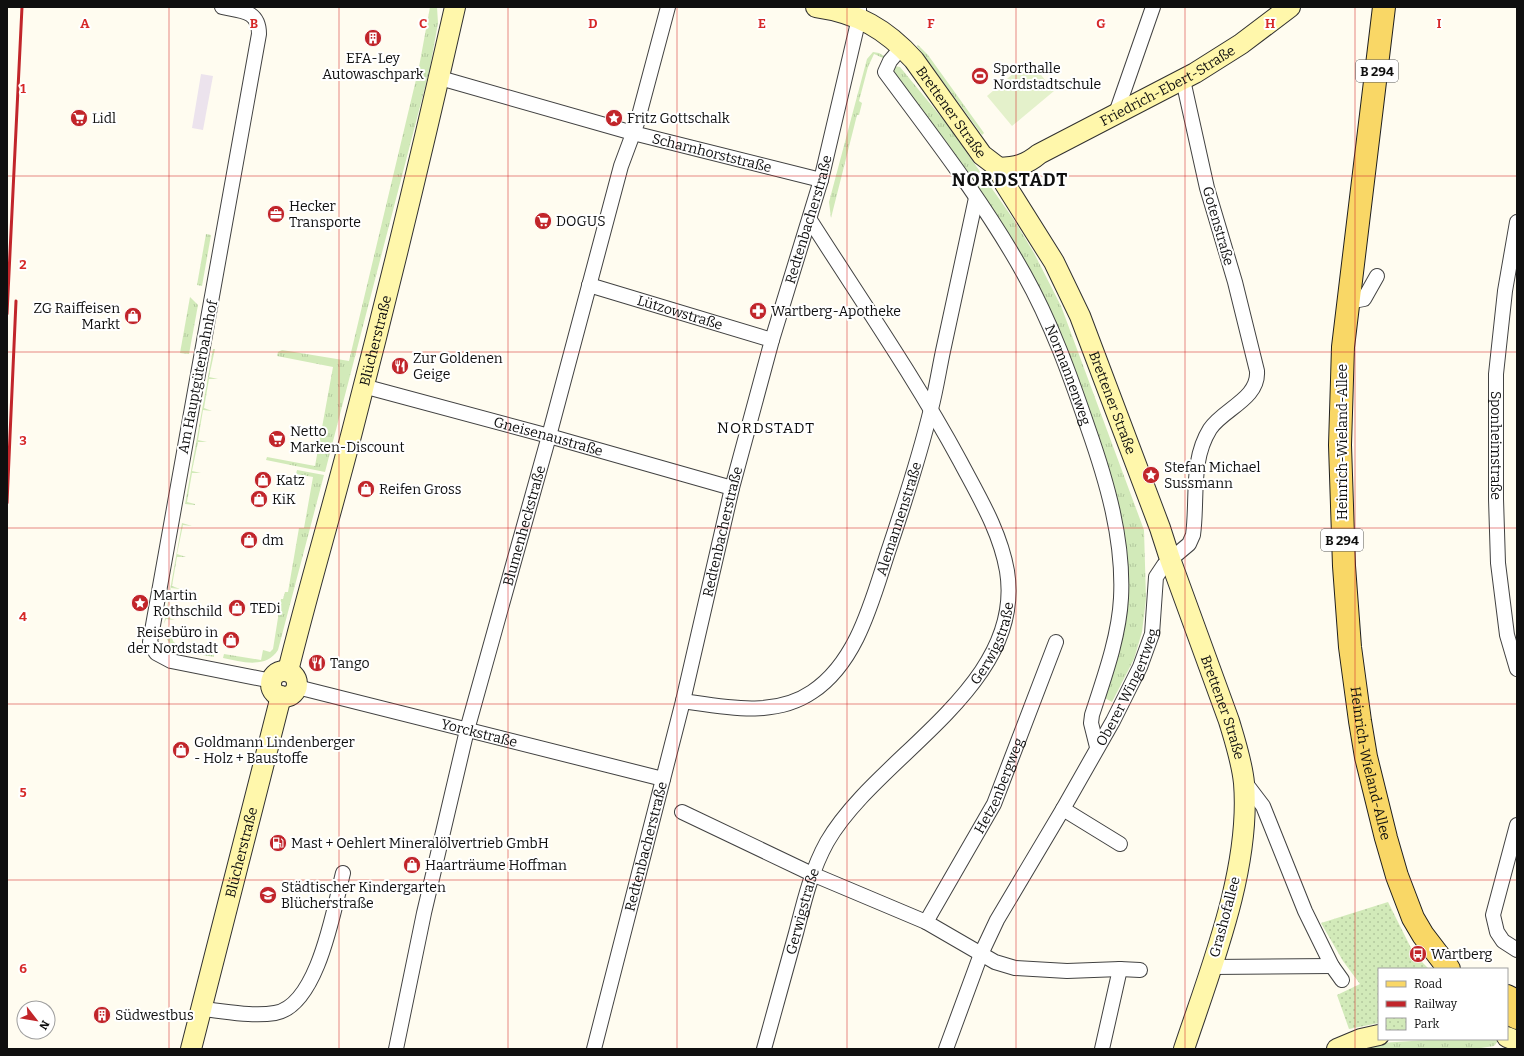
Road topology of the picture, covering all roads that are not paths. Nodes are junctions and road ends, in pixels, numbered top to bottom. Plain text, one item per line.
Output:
1 (222, 7) edge
2 (668, 7) edge
3 (816, 7) edge
4 (1153, 7) edge
5 (1290, 7) edge
6 (1384, 7) edge
7 (453, 10) edge
8 (859, 12) edge
9 (902, 47) junction
10 (440, 78) junction
11 (1183, 80) junction
12 (1115, 116) junction
13 (633, 133) junction
14 (999, 168) junction
15 (821, 180) junction
16 (976, 198) junction
17 (810, 220) junction
18 (1516, 229) edge
19 (1377, 276) dead end
20 (589, 285) junction
21 (1348, 302) junction
22 (772, 340) junction
23 (1257, 371) joint
24 (363, 386) junction
25 (932, 408) junction
26 (549, 436) junction
27 (732, 488) junction
28 (1170, 560) junction
29 (1056, 642) dead end
30 (1517, 669) edge
31 (284, 684) junction
32 (683, 701) junction
33 (468, 730) junction
34 (1097, 748) junction
35 (663, 779) junction
36 (1244, 782) junction
37 (1063, 809) junction
38 (682, 812) dead end
39 (1517, 825) edge
40 (1120, 844) dead end
41 (343, 872) dead end
42 (812, 874) junction
43 (926, 922) junction
44 (1517, 950) edge
45 (981, 954) junction
46 (1445, 963) edge
47 (1332, 966) junction
48 (1211, 967) junction
49 (1457, 968) edge
50 (1120, 969) junction
51 (1140, 970) dead end
52 (1342, 980) dead end
53 (1508, 996) edge
54 (1517, 1001) edge
55 (202, 1009) junction
56 (1508, 1014) edge
57 (1517, 1018) edge
58 (1378, 1035) edge
59 (191, 1049) edge
60 (396, 1049) edge
61 (594, 1049) edge
62 (764, 1049) edge
63 (946, 1049) edge
64 (1102, 1049) edge
65 (1184, 1049) edge
66 (1338, 1049) edge

1 - 31 street, Am Hauptgüterbahnhof
2 - 13 street, Blumenheckstraße
3 - 8 main road, Brettener Straße
4 - 12 street
5 - 11 main road, Friedrich-Ebert-Straße
6 - 21 main road, Heinrich-Wieland-Allee / B 294
7 - 10 main road, Blücherstraße
8 - 9 main road, Brettener Straße
8 - 15 street, Redtenbacherstraße
9 - 14 main road, Brettener Straße
9 - 16 street, Normannenweg
10 - 13 street, Scharnhorststraße
10 - 24 main road, Blücherstraße
11 - 12 main road, Friedrich-Ebert-Straße
11 - 23 street, Gotenstraße
12 - 14 main road, Friedrich-Ebert-Straße
13 - 15 street, Scharnhorststraße
13 - 20 street, Blumenheckstraße
14 - 28 main road, Brettener Straße
15 - 17 street, Redtenbacherstraße
16 - 25 street, Alemannenstraße
16 - 34 street, Normannenweg
17 - 22 street, Redtenbacherstraße
17 - 25 street, Gerwigstraße
18 - 30 street, Sponheimstraße
19 - 21 street
20 - 22 street, Lützowstraße
20 - 26 street, Blumenheckstraße
21 - 46 main road, Heinrich-Wieland-Allee / B 294
22 - 27 street, Redtenbacherstraße
23 - 28 street, Oberer Wingertweg
24 - 26 street, Gneisenaustraße
24 - 31 main road, Blücherstraße
25 - 32 street, Alemannenstraße
25 - 42 street, Gerwigstraße
26 - 27 street, Gneisenaustraße
26 - 33 street, Blumenheckstraße
27 - 32 street, Redtenbacherstraße
28 - 34 street, Oberer Wingertweg
28 - 36 main road, Brettener Straße
29 - 43 street, Hetzenbergweg
31 - 33 street, Yorckstraße
31 - 55 main road, Blücherstraße
32 - 35 street, Redtenbacherstraße
33 - 35 street, Yorckstraße
33 - 60 street, Blumenheckstraße
34 - 37 street, Oberer Wingertweg
35 - 61 street, Redtenbacherstraße
36 - 47 street, Brettener Straße
36 - 48 main road, Grashofallee
37 - 40 street
37 - 45 street, Oberer Wingertweg
38 - 42 street
39 - 44 street
41 - 55 street
42 - 43 street
42 - 62 street, Gerwigstraße
43 - 45 street
45 - 50 street
45 - 63 street, Oberer Wingertweg
46 - 49 main road, Heinrich-Wieland-Allee / B 294
47 - 48 street
47 - 52 street, Brettener Straße
48 - 65 main road, Grashofallee
50 - 51 street
50 - 64 street
53 - 54 main road
55 - 59 main road, Blücherstraße
56 - 57 main road
58 - 66 main road

